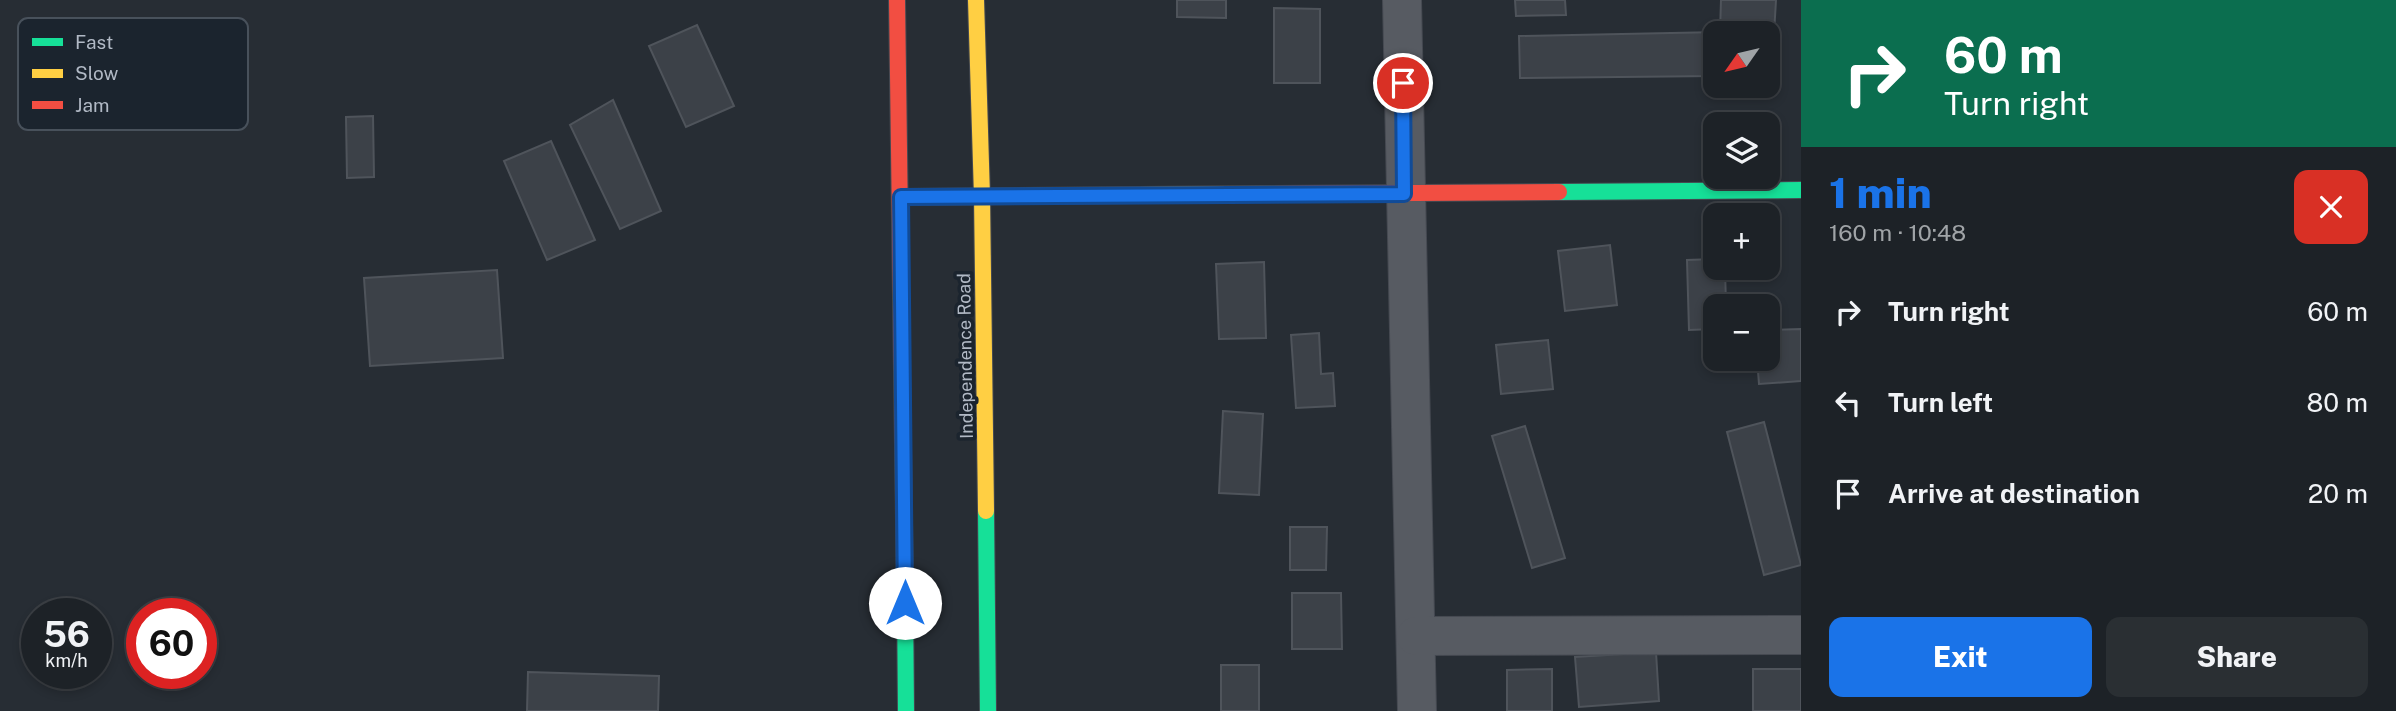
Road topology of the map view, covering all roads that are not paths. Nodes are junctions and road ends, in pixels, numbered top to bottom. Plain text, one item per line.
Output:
1 (897, 0) edge
2 (976, 0) edge
3 (1402, 0) edge
4 (1801, 190) edge
5 (1404, 194) junction
6 (982, 196) junction
7 (901, 197) junction
8 (1801, 635) edge
9 (1416, 636) junction
10 (906, 711) edge
11 (988, 711) edge
12 (1417, 711) edge

1 - 7 main road
2 - 6 main road, Independence Road
3 - 5 street
4 - 5 main road
5 - 6 main road
5 - 9 street
6 - 7 main road
6 - 11 main road, Independence Road
7 - 10 main road
8 - 9 street
9 - 12 street

